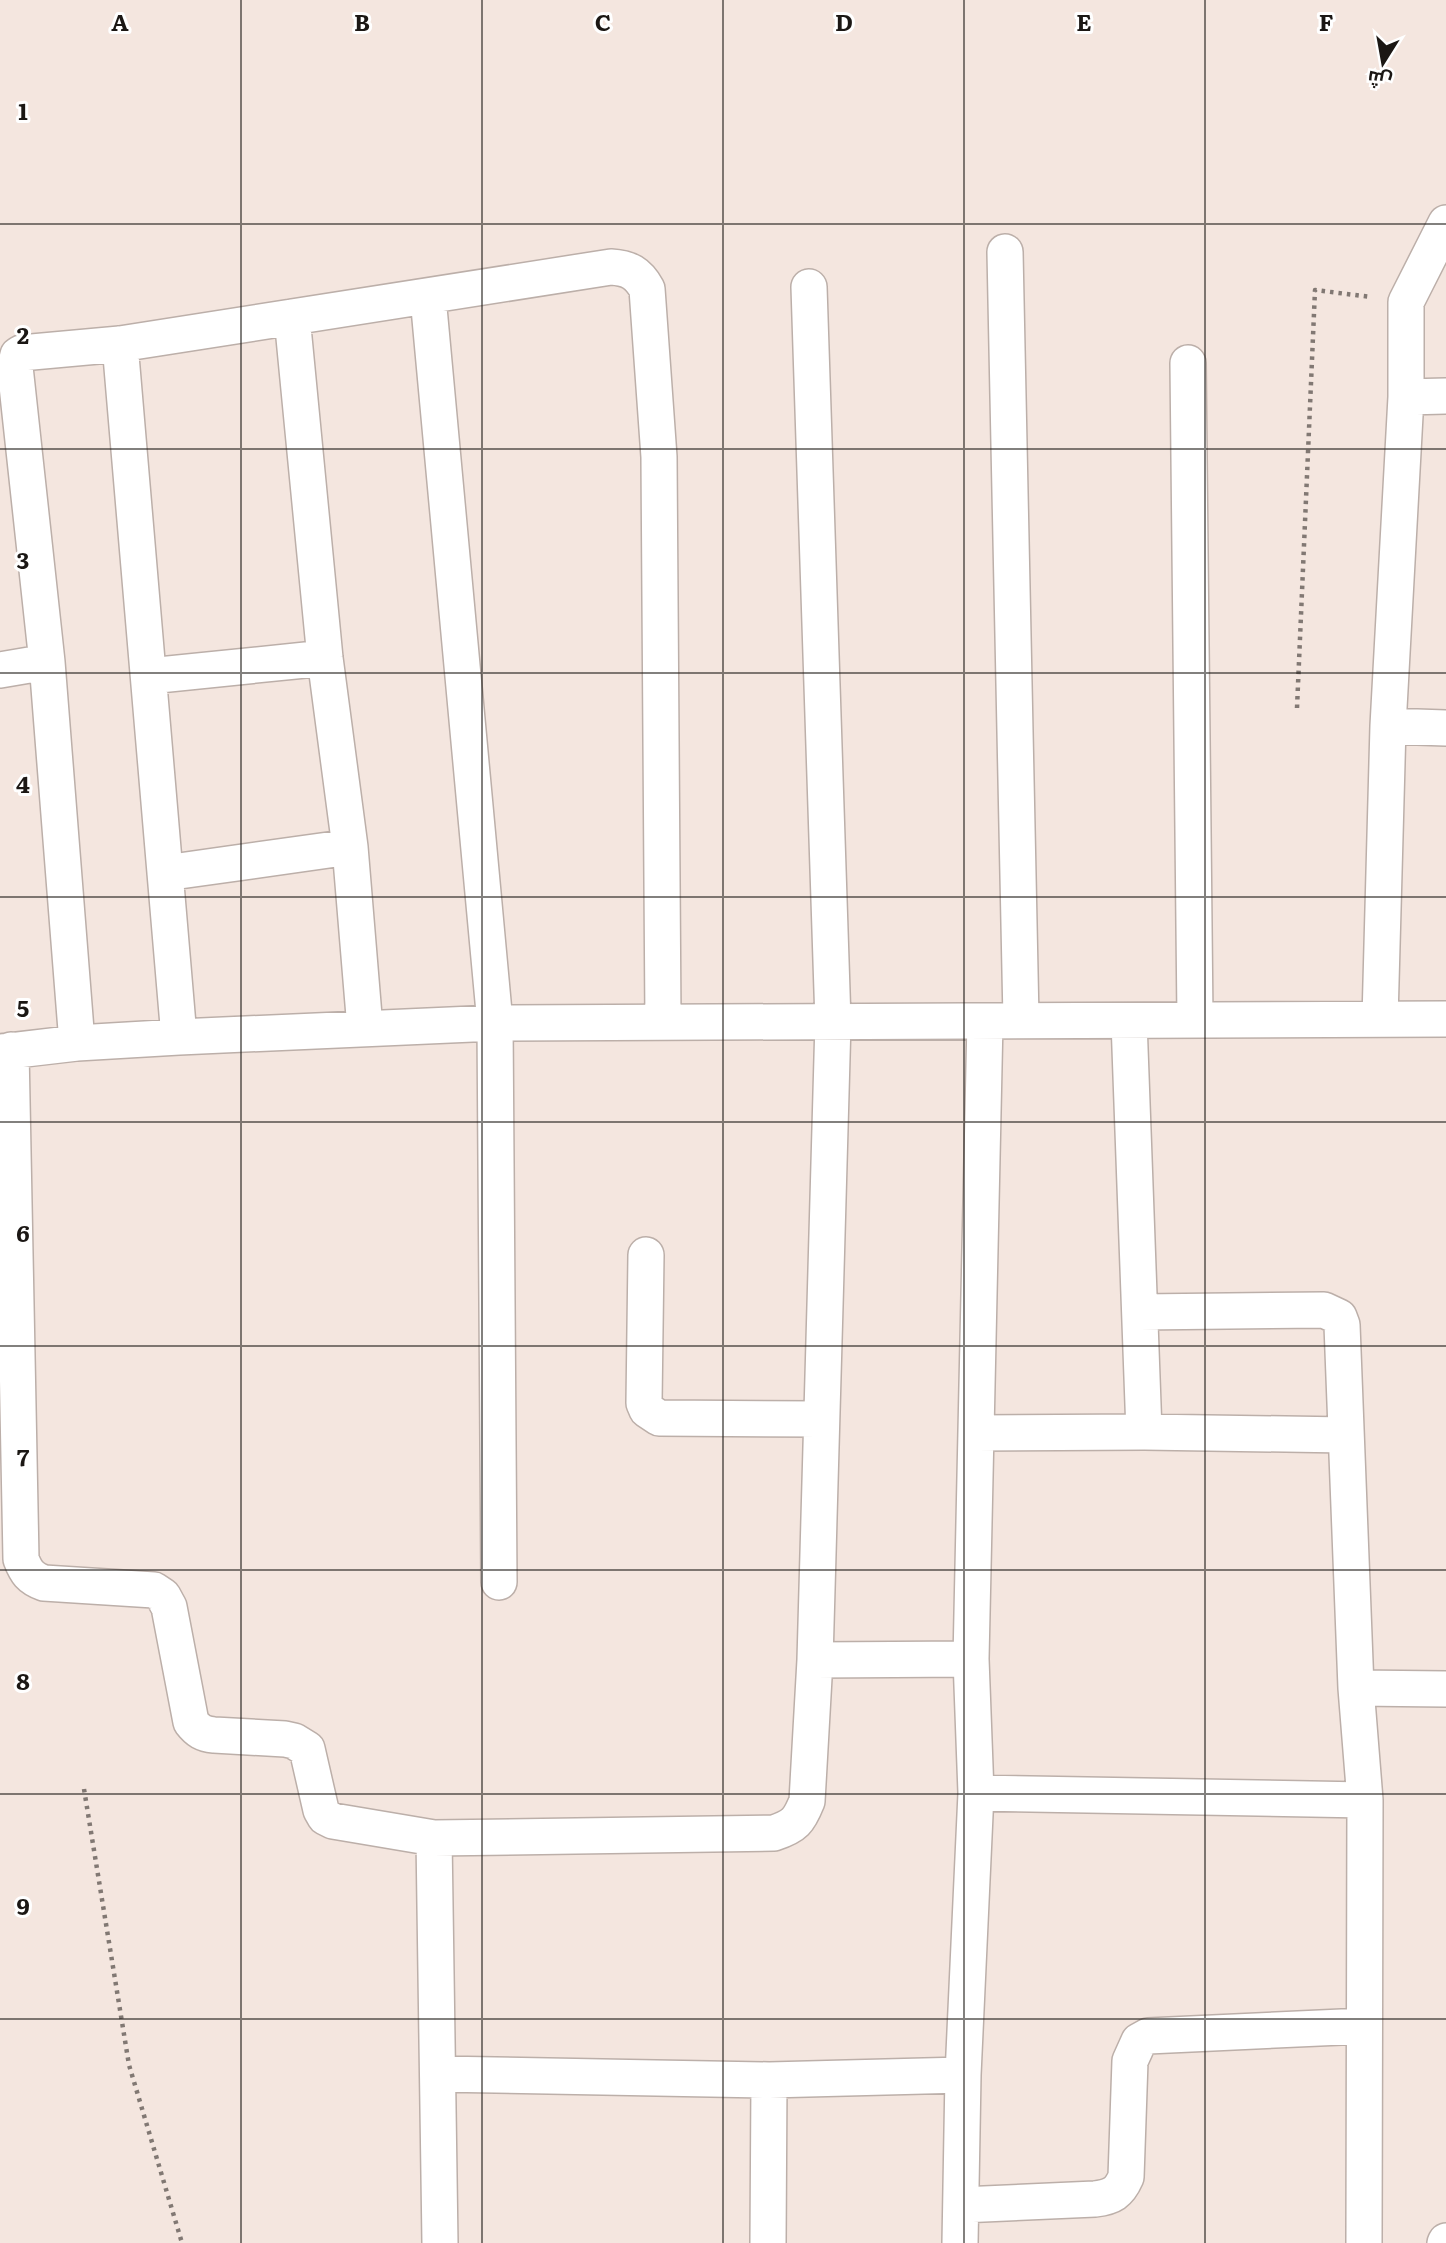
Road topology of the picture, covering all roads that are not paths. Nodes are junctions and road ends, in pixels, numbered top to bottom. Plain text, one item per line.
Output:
1 (1446, 223) edge
2 (1005, 252) dead end
3 (809, 287) dead end
4 (428, 297) junction
5 (292, 317) junction
6 (120, 344) junction
7 (1188, 363) dead end
8 (1446, 396) edge
9 (1406, 397) junction
10 (325, 659) junction
11 (47, 662) junction
12 (0, 670) edge
13 (149, 676) junction
14 (1388, 726) junction
15 (1446, 728) edge
16 (350, 847) junction
17 (165, 873) junction
18 (1021, 1019) junction
19 (1195, 1019) junction
20 (1380, 1019) junction
21 (1446, 1019) edge
22 (985, 1021) junction
23 (1129, 1021) junction
24 (663, 1022) junction
25 (833, 1022) junction
26 (495, 1023) junction
27 (365, 1028) junction
28 (179, 1037) junction
29 (77, 1044) junction
30 (5, 1051) edge
31 (646, 1255) dead end
32 (1140, 1312) junction
33 (820, 1419) junction
34 (1144, 1432) junction
35 (976, 1433) junction
36 (1346, 1435) junction
37 (499, 1583) dead end
38 (971, 1659) junction
39 (815, 1660) junction
40 (1356, 1688) junction
41 (1446, 1689) edge
42 (976, 1793) junction
43 (1365, 1800) junction
44 (434, 1838) junction
45 (1364, 2026) junction
46 (438, 2074) junction
47 (963, 2075) junction
48 (769, 2080) junction
49 (961, 2205) junction
50 (440, 2243) edge
51 (768, 2243) edge
52 (960, 2243) edge
53 (1364, 2243) edge

1 - 9 street
2 - 18 street
3 - 25 street
4 - 5 street
4 - 24 street
4 - 26 street
5 - 6 street
5 - 10 street
6 - 11 street
6 - 13 street
7 - 19 street
8 - 9 street
9 - 14 street
10 - 13 street
10 - 16 street
11 - 12 street
11 - 29 street
13 - 17 street
14 - 15 street
14 - 20 street
16 - 17 street
16 - 27 street
17 - 28 street
18 - 22 street
18 - 23 street
19 - 20 street
19 - 23 street
20 - 21 street
22 - 25 street
22 - 35 street
23 - 32 street
24 - 25 street
24 - 26 street
25 - 33 street
26 - 27 street
26 - 37 street
27 - 28 street
28 - 29 street
29 - 30 street
30 - 44 street
31 - 33 street
32 - 34 street
32 - 36 street
33 - 39 street
34 - 35 street
34 - 36 street
35 - 38 street
36 - 40 street
38 - 39 street
38 - 42 street
39 - 44 street
40 - 41 street
40 - 43 street
42 - 43 street
42 - 47 street
43 - 45 street
44 - 46 street
45 - 49 street
45 - 53 street
46 - 48 street
46 - 50 street
47 - 48 street
47 - 49 street
48 - 51 street
49 - 52 street

